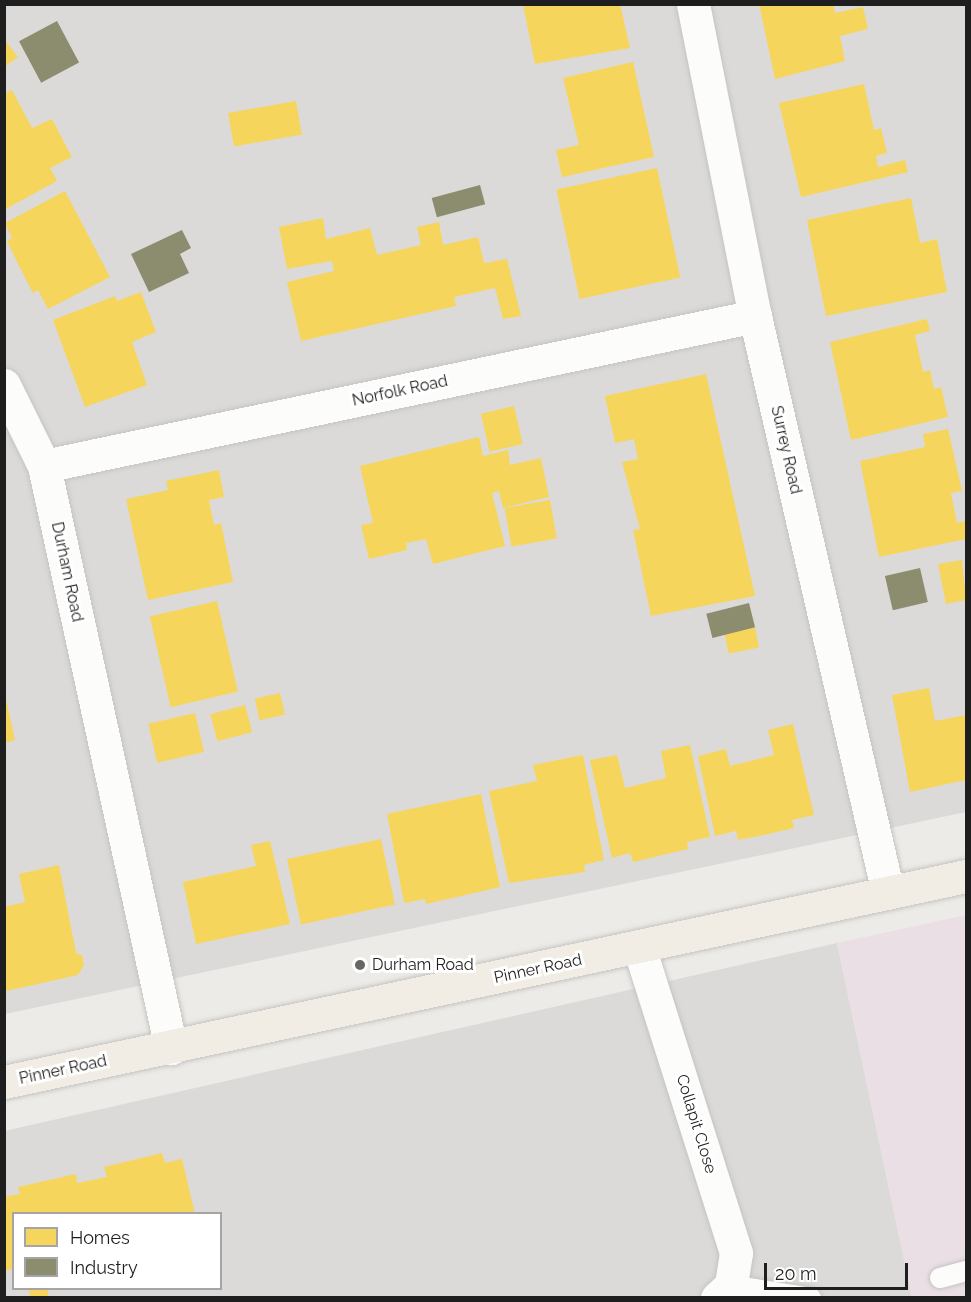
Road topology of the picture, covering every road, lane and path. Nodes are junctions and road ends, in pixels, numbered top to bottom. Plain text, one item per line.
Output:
1 (693, 4) edge
2 (755, 316) junction
3 (4, 385) edge
4 (44, 466) junction
5 (966, 876) edge
6 (888, 893) junction
7 (639, 947) junction
8 (171, 1048) junction
9 (4, 1082) edge
10 (966, 1271) edge
11 (940, 1278) dead end
12 (724, 1291) edge
13 (811, 1298) edge

1 - 2 street, Surrey Road
2 - 4 street, Norfolk Road
2 - 6 street, Surrey Road
3 - 4 street, Durham Road
4 - 8 street, Durham Road
5 - 6 main road, Pinner Road
6 - 7 main road, Pinner Road
7 - 8 main road, Pinner Road
7 - 12 street, Collapit Close
8 - 9 main road, Pinner Road
10 - 11 lane
12 - 13 lane

